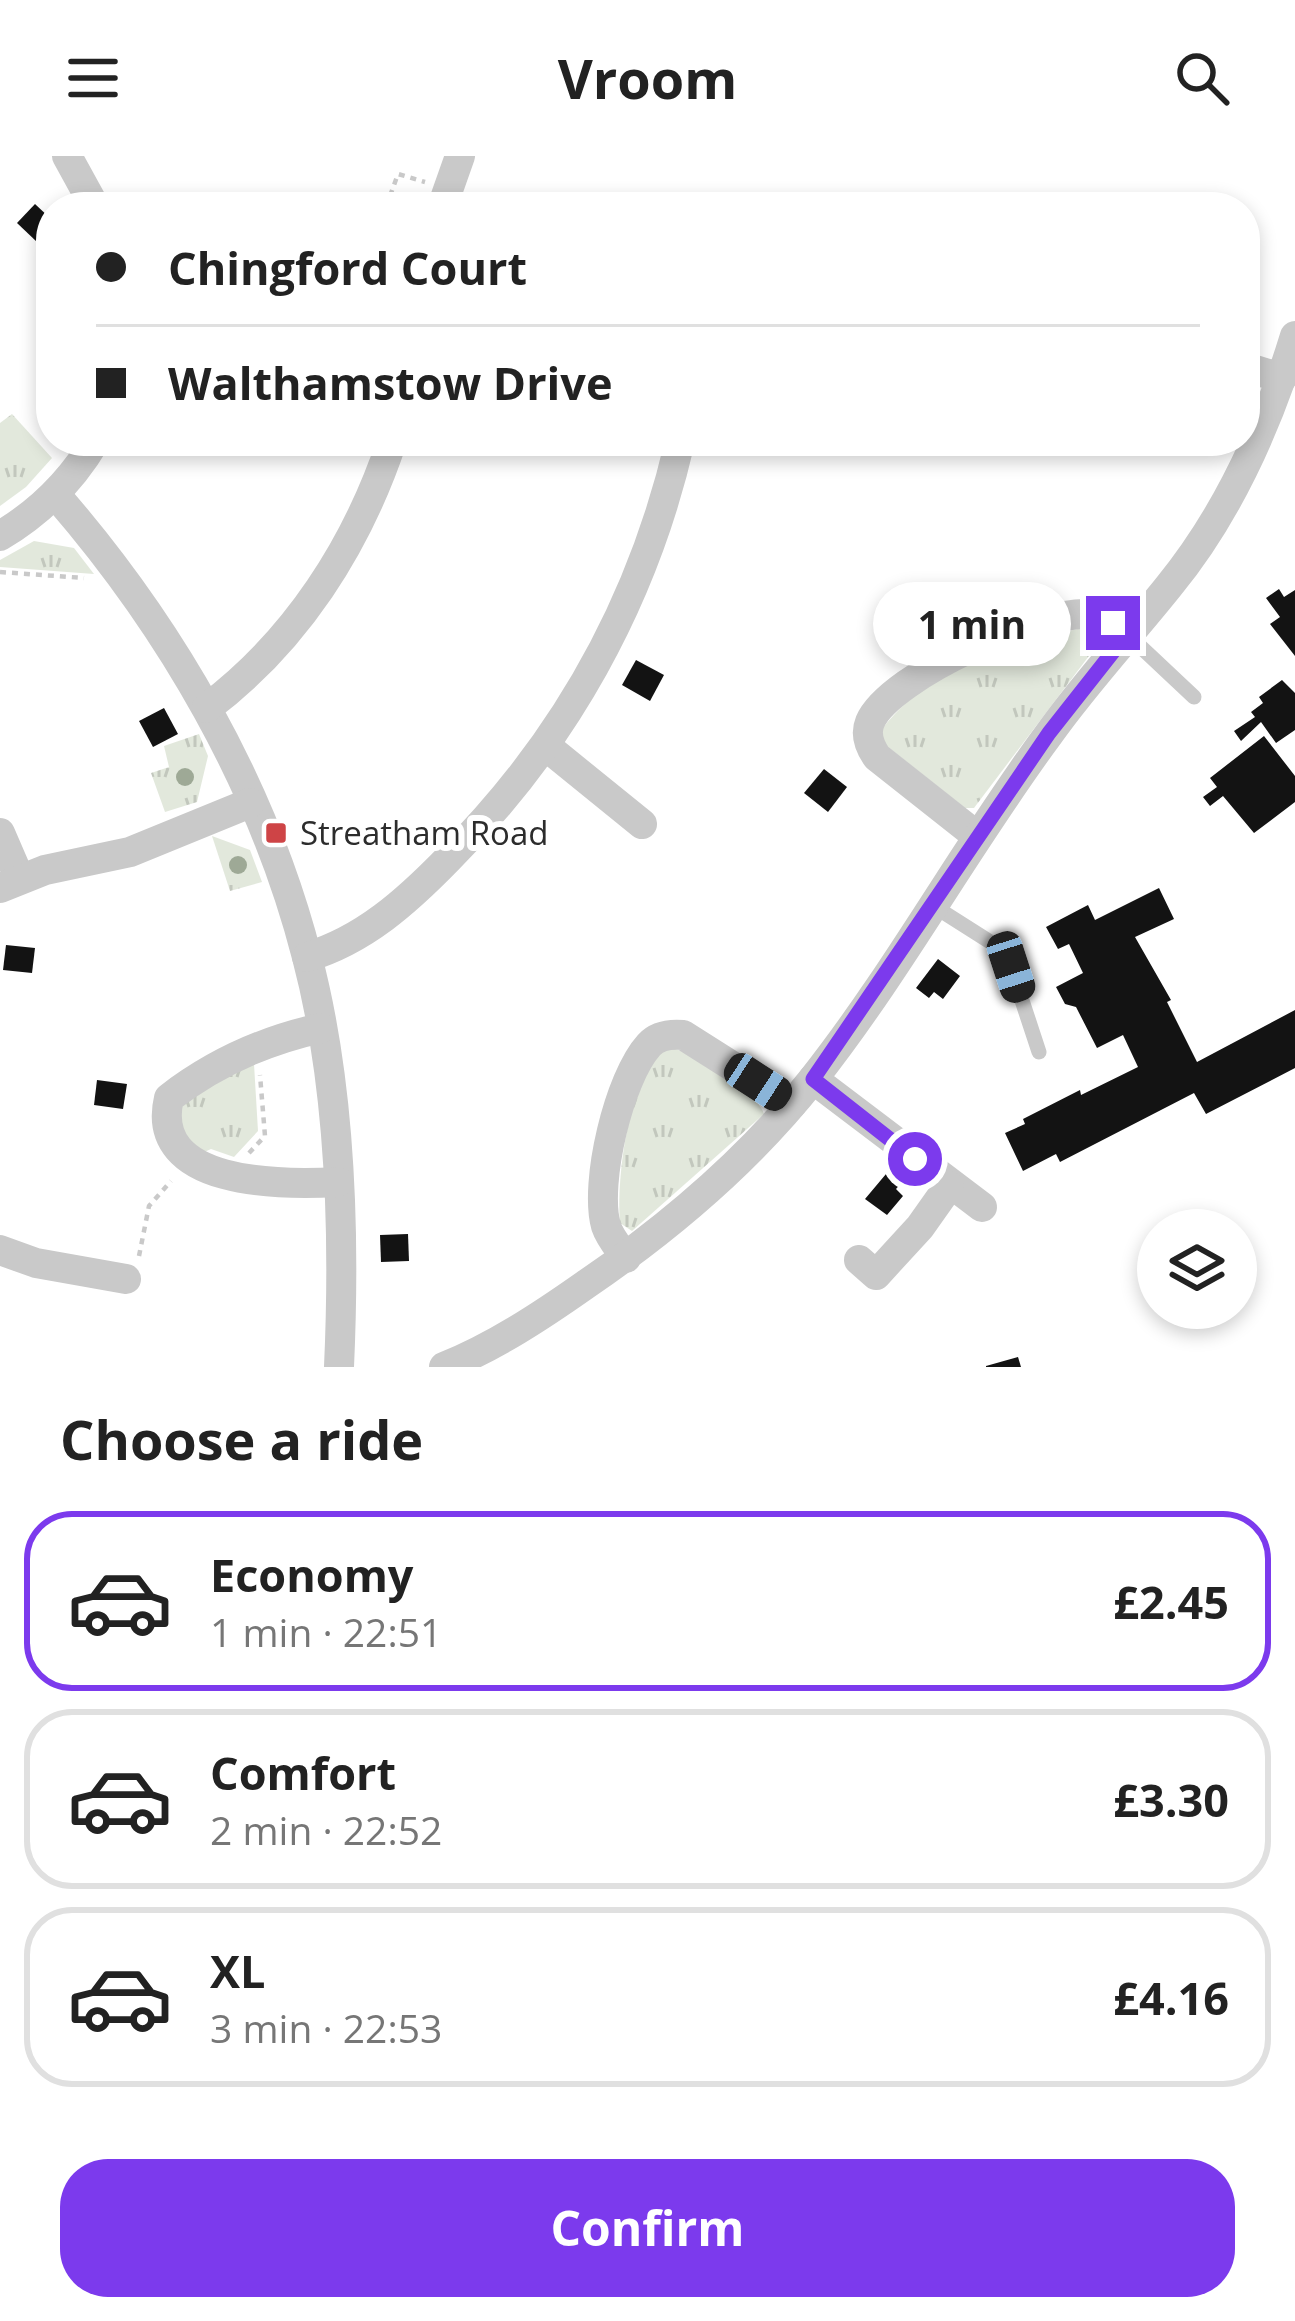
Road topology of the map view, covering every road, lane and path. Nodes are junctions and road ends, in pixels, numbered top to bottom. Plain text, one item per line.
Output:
1 (67, 156) edge
2 (460, 156) edge
3 (87, 192) edge
4 (392, 192) edge
5 (433, 192) edge
6 (447, 192) edge
7 (1295, 336) edge
8 (1260, 372) edge
9 (1282, 378) junction
10 (1260, 430) edge
11 (86, 456) edge
12 (386, 456) edge
13 (676, 456) edge
14 (1249, 456) edge
15 (55, 494) junction
16 (0, 536) edge
17 (0, 572) edge
18 (128, 582) junction
19 (1127, 634) junction
20 (1194, 697) dead end
21 (207, 708) junction
22 (547, 747) junction
23 (250, 803) junction
24 (642, 824) dead end
25 (0, 833) edge
26 (977, 836) junction
27 (10, 883) edge
28 (932, 905) junction
29 (307, 957) junction
30 (321, 1028) junction
31 (258, 1048) junction
32 (1039, 1052) dead end
33 (813, 1079) junction
34 (791, 1104) junction
35 (194, 1162) junction
36 (227, 1173) junction
37 (338, 1182) junction
38 (949, 1186) junction
39 (982, 1207) dead end
40 (0, 1250) edge
41 (626, 1258) junction
42 (859, 1260) dead end
43 (126, 1279) joint
44 (348, 1366) edge
45 (444, 1367) edge

1 - 3 street
2 - 6 street
4 - 5 path
7 - 9 street
8 - 9 street
9 - 10 street
11 - 15 street
12 - 21 street
13 - 22 street
14 - 19 street
15 - 16 street
15 - 18 street
17 - 18 path
18 - 21 street
19 - 20 lane
19 - 26 street
19 - 26 street
21 - 23 street
22 - 24 street
22 - 29 street
23 - 27 street
23 - 29 street
25 - 27 street
26 - 28 street
28 - 32 lane
28 - 33 street
29 - 30 street
30 - 31 street
30 - 37 street
31 - 35 street
31 - 36 path
33 - 34 street
33 - 38 street
34 - 41 street
34 - 41 street
35 - 36 street
35 - 43 path
36 - 37 street
37 - 44 street
38 - 39 street
38 - 42 street
40 - 43 street
41 - 45 street

